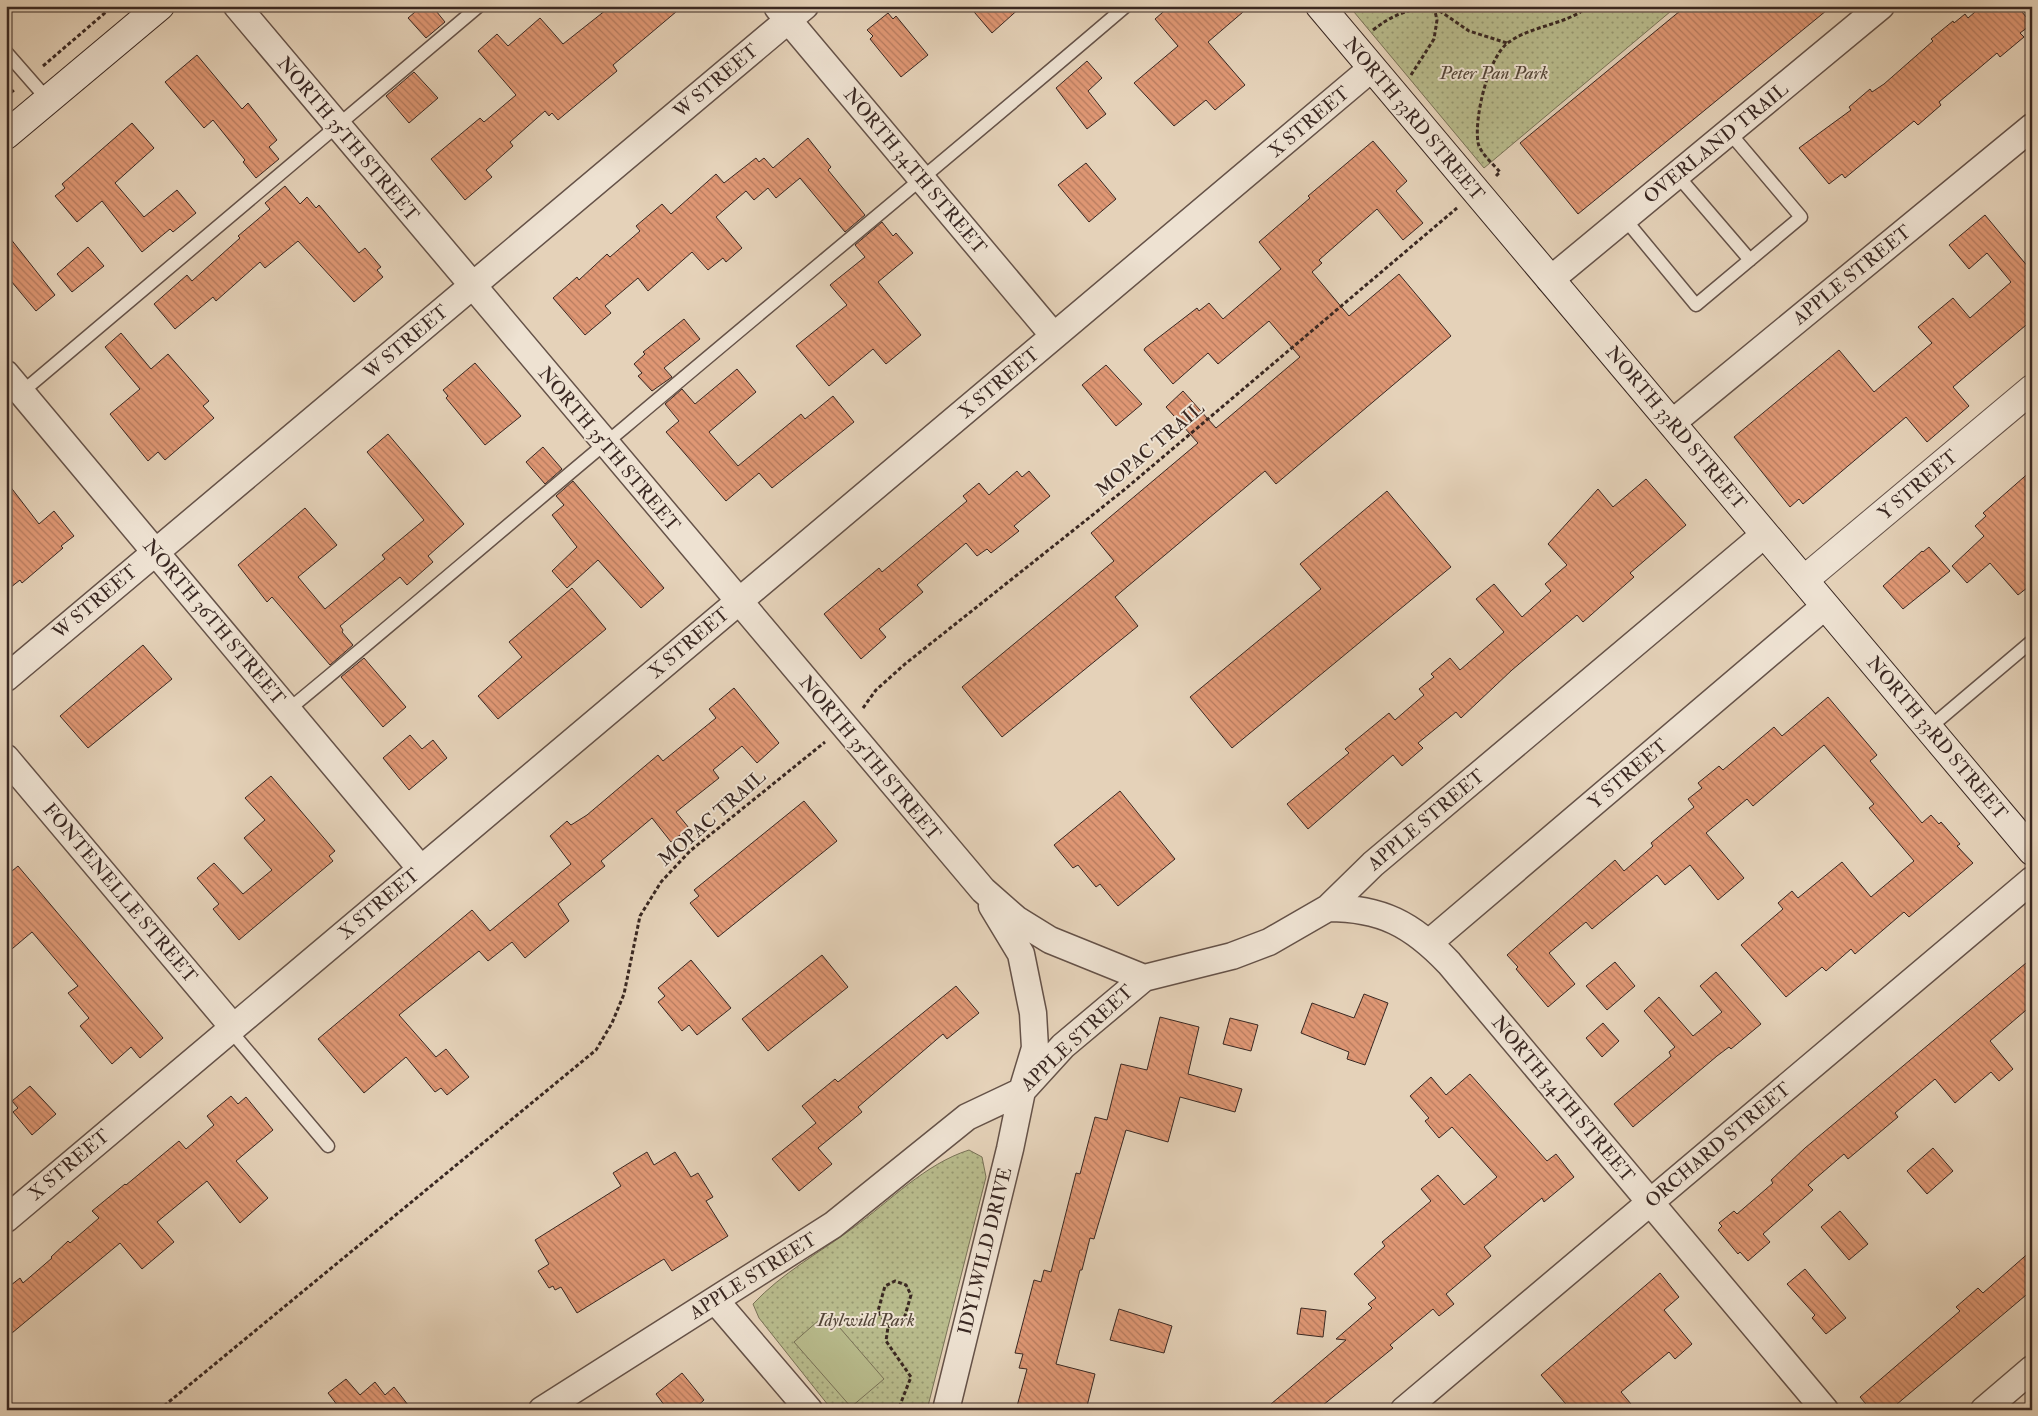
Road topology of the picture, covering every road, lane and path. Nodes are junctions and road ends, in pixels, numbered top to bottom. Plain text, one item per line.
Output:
1 (113, 6) edge
2 (160, 6) edge
3 (237, 6) edge
4 (479, 6) edge
5 (1126, 6) edge
6 (1320, 6) edge
7 (1589, 6) edge
8 (1881, 6) edge
9 (1434, 7) edge
10 (790, 11) edge
11 (1377, 27) dead end
12 (1507, 42) junction
13 (6, 52) edge
14 (1372, 68) junction
15 (1414, 72) dead end
16 (28, 78) junction
17 (6, 97) edge
18 (48, 100) junction
19 (336, 126) junction
20 (2032, 128) edge
21 (1729, 132) junction
22 (6, 135) edge
23 (1500, 172) dead end
24 (1677, 174) junction
25 (923, 180) junction
26 (1462, 204) dead end
27 (1624, 218) junction
28 (1750, 260) junction
29 (1550, 280) junction
30 (472, 286) junction
31 (1054, 336) junction
32 (14, 383) edge
33 (2032, 389) edge
34 (1672, 423) junction
35 (605, 443) junction
36 (1765, 534) junction
37 (155, 552) junction
38 (1804, 580) junction
39 (738, 602) junction
40 (1826, 606) junction
41 (2032, 641) edge
42 (6, 678) edge
43 (288, 710) junction
44 (860, 712) dead end
45 (1928, 728) junction
46 (832, 736) dead end
47 (6, 758) edge
48 (2032, 851) edge
49 (421, 869) junction
50 (2032, 880) edge
51 (982, 890) junction
52 (1328, 908) junction
53 (1430, 942) junction
54 (1144, 978) junction
55 (231, 1029) junction
56 (1022, 1091) junction
57 (328, 1146) dead end
58 (1650, 1202) junction
59 (6, 1219) edge
60 (715, 1300) junction
61 (888, 1328) junction
62 (2032, 1369) edge
63 (160, 1410) edge
64 (542, 1410) edge
65 (809, 1410) edge
66 (898, 1410) edge
67 (946, 1410) edge
68 (1404, 1410) edge
69 (1824, 1410) edge
70 (1984, 1410) edge

1 - 16 path
2 - 18 main road
3 - 19 street, NORTH 35TH STREET
4 - 19 lane
5 - 25 lane
6 - 14 main road, NORTH 33RD STREET
7 - 12 path
8 - 21 street, OVERLAND TRAIL
9 - 11 path
9 - 12 path
9 - 15 path
10 - 25 street, NORTH 34TH STREET
10 - 30 street, W STREET
12 - 23 path
13 - 16 lane
14 - 29 main road, NORTH 33RD STREET
14 - 31 street, X STREET
16 - 17 path
16 - 18 lane
18 - 22 main road
19 - 30 street, NORTH 35TH STREET
19 - 32 lane
20 - 34 street, APPLE STREET
21 - 24 street, OVERLAND TRAIL
21 - 28 lane
24 - 27 street, OVERLAND TRAIL
24 - 28 lane
25 - 31 street, NORTH 34TH STREET
25 - 35 lane
26 - 44 path, MOPAC TRAIL
27 - 28 lane
27 - 29 street, OVERLAND TRAIL
29 - 34 main road, NORTH 33RD STREET
30 - 35 street, NORTH 35TH STREET
30 - 37 street, W STREET
31 - 39 street, X STREET
32 - 37 street, NORTH 36TH STREET
33 - 38 main road, Y STREET
34 - 36 main road, NORTH 33RD STREET
35 - 39 street, NORTH 35TH STREET
35 - 43 lane
36 - 38 main road, NORTH 33RD STREET
36 - 52 street, APPLE STREET
37 - 42 street, W STREET
37 - 43 street, NORTH 36TH STREET
38 - 40 main road, NORTH 33RD STREET
39 - 49 street, X STREET
39 - 51 street, NORTH 35TH STREET
40 - 45 main road, NORTH 33RD STREET
40 - 53 street, Y STREET
41 - 45 lane
43 - 49 street, NORTH 36TH STREET
45 - 48 main road, NORTH 33RD STREET
46 - 63 path, MOPAC TRAIL
47 - 55 street, FONTENELLE STREET
49 - 55 street, X STREET
50 - 58 street, ORCHARD STREET
51 - 54 street, NORTH 35TH STREET
51 - 56 street, NORTH 35TH STREET
52 - 53 street, NORTH 34TH STREET
52 - 54 street, APPLE STREET
53 - 58 street, NORTH 34TH STREET
54 - 56 street, APPLE STREET
55 - 57 lane
55 - 59 street, X STREET
56 - 60 street, APPLE STREET
56 - 67 street, IDYLWILD DRIVE
58 - 68 street, ORCHARD STREET
58 - 69 street, NORTH 34TH STREET
60 - 64 street, APPLE STREET
60 - 65 street
61 - 61 path
61 - 66 path
62 - 70 street

